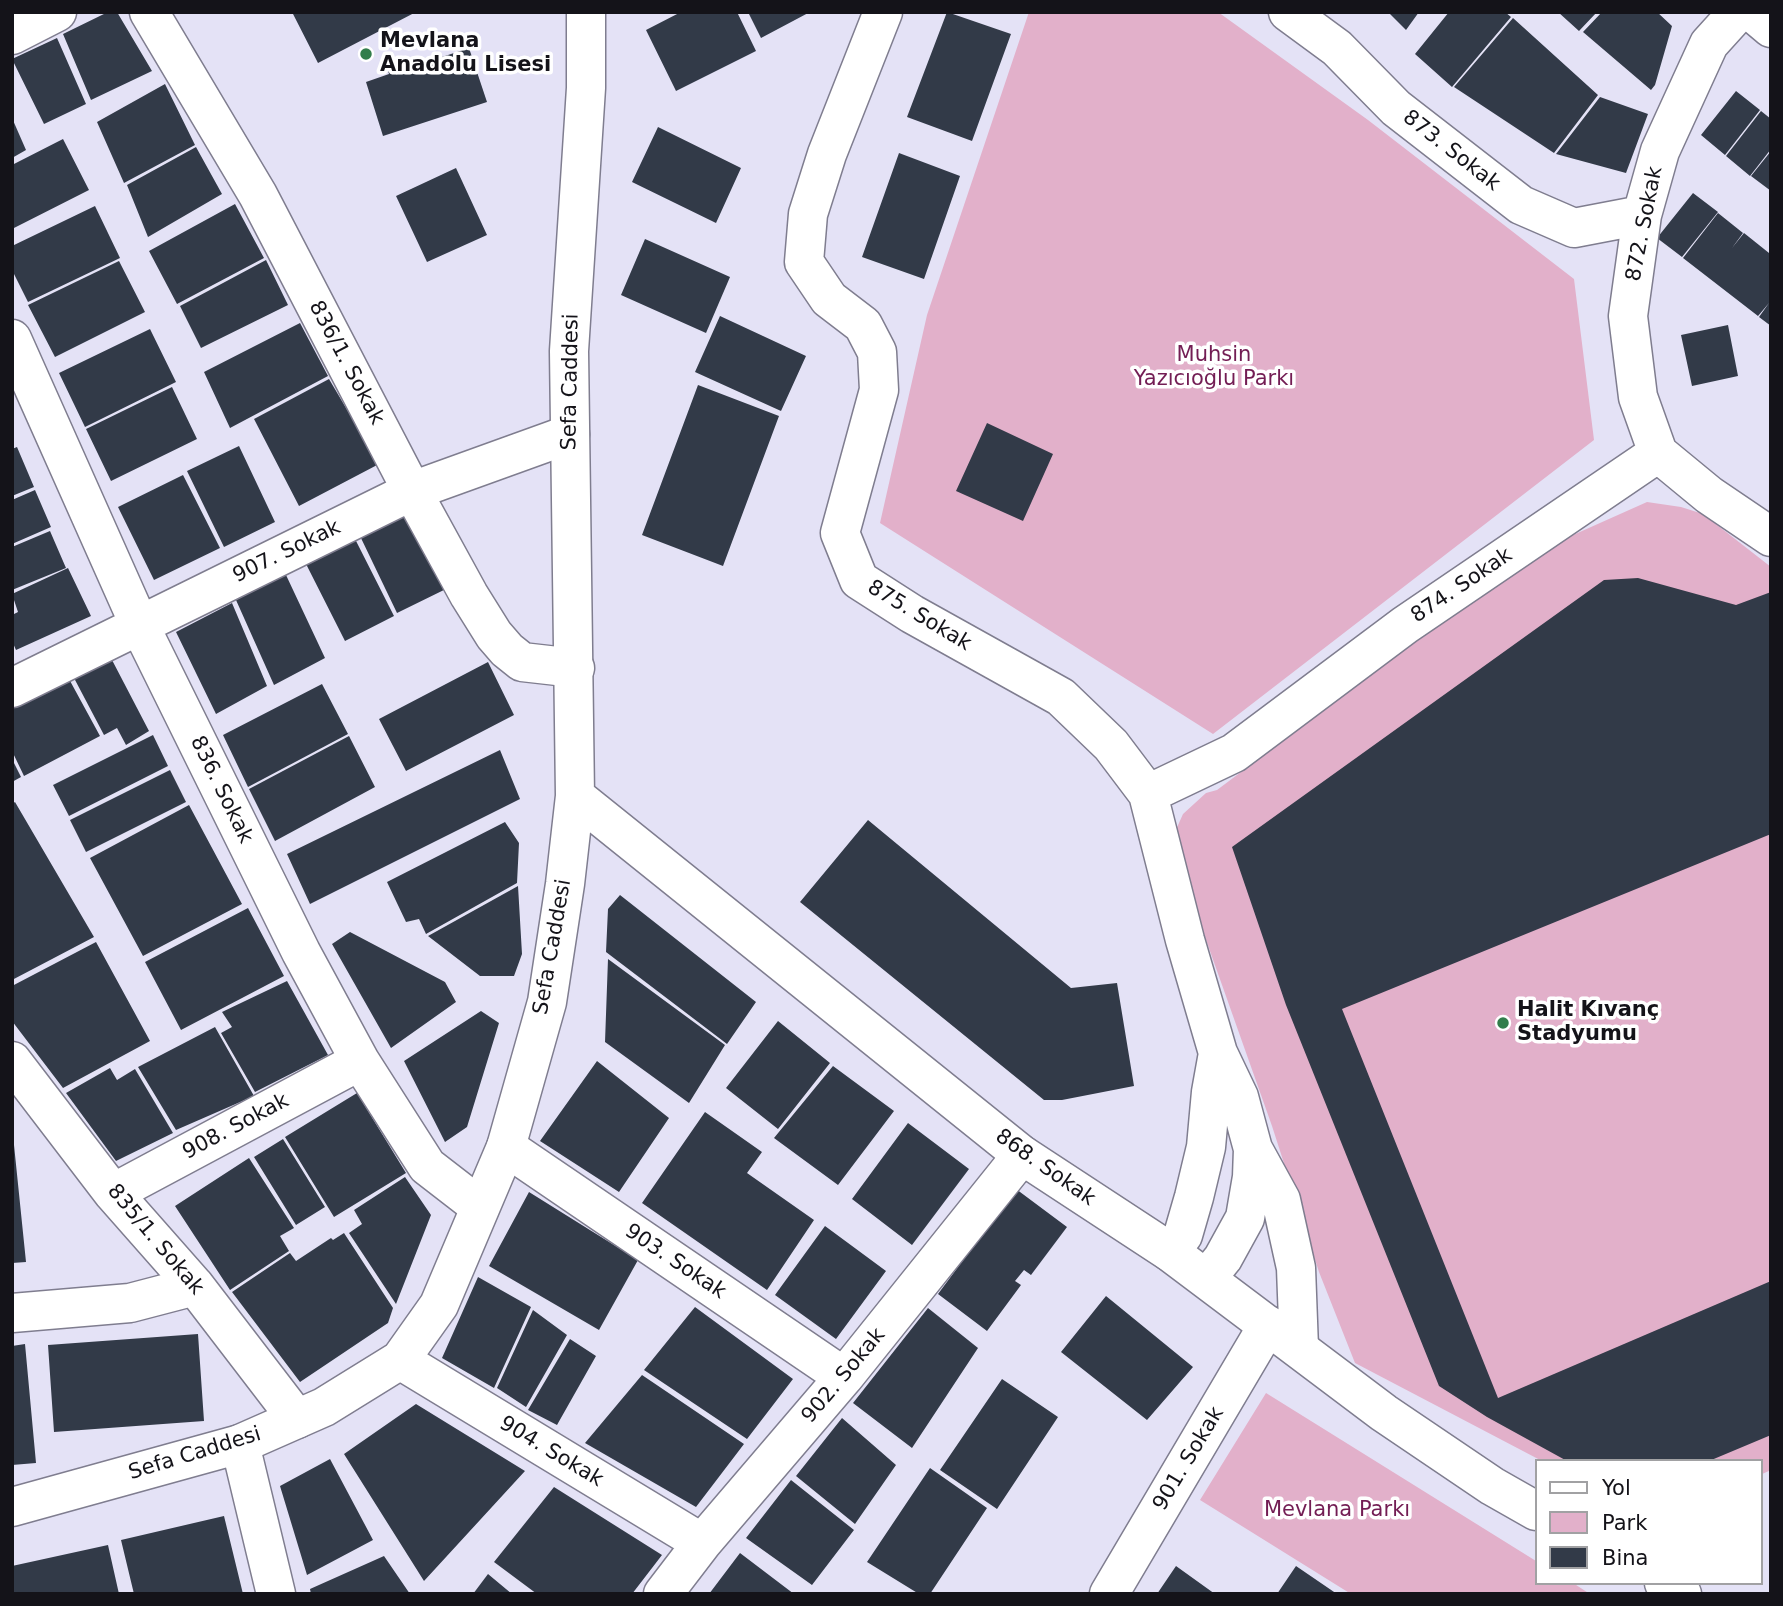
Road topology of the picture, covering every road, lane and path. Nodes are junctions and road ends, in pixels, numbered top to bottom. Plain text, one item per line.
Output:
1 (57, 12) edge
2 (149, 12) edge
3 (586, 12) edge
4 (605, 12) edge
5 (883, 12) edge
6 (1288, 12) edge
7 (1738, 12) edge
8 (1752, 12) edge
9 (1771, 28) edge
10 (12, 35) edge
11 (586, 88) junction
12 (1642, 215) junction
13 (15, 354) edge
14 (570, 434) junction
15 (1658, 453) junction
16 (412, 491) junction
17 (1771, 537) edge
18 (139, 624) junction
19 (575, 668) junction
20 (12, 688) edge
21 (1147, 794) junction
22 (575, 796) junction
23 (1218, 1053) junction
24 (12, 1061) edge
25 (360, 1061) junction
26 (506, 1147) junction
27 (1253, 1149) junction
28 (1022, 1155) junction
29 (113, 1193) junction
30 (480, 1207) junction
31 (1170, 1252) junction
32 (1207, 1278) junction
33 (195, 1286) junction
34 (12, 1313) edge
35 (1268, 1325) junction
36 (1299, 1348) junction
37 (400, 1360) junction
38 (844, 1377) junction
39 (297, 1419) junction
40 (240, 1444) junction
41 (12, 1507) edge
42 (1534, 1510) edge
43 (702, 1543) junction
44 (276, 1594) edge
45 (663, 1594) edge
46 (1109, 1594) edge

1 - 10 street
2 - 16 street, 836/1. Sokak
3 - 11 street, Sefa Caddesi
4 - 11 street, Sefa Caddesi
5 - 21 street, 875. Sokak
6 - 12 street, 873. Sokak
7 - 12 street, 872. Sokak
8 - 9 street
11 - 14 street, Sefa Caddesi
12 - 15 street, 872. Sokak
13 - 18 street, 836. Sokak
14 - 16 street, 907. Sokak
14 - 19 street, Sefa Caddesi
15 - 17 street
15 - 21 street, 874. Sokak
16 - 18 street, 907. Sokak
16 - 19 street, 836/1. Sokak
18 - 20 street, 907. Sokak
18 - 25 street, 836. Sokak
19 - 22 street, Sefa Caddesi
21 - 23 street, 875. Sokak
22 - 26 street, Sefa Caddesi
22 - 28 street, 868. Sokak
23 - 27 street, 875. Sokak
23 - 31 street
24 - 29 street, 835/1. Sokak
25 - 29 street, 908. Sokak
25 - 30 street, 836. Sokak
26 - 30 street, Sefa Caddesi
26 - 38 street, 903. Sokak
27 - 32 street
27 - 36 street
28 - 31 street, 868. Sokak
28 - 38 street, 902. Sokak
29 - 33 street, 835/1. Sokak
30 - 37 street, Sefa Caddesi
31 - 32 street, 868. Sokak
32 - 35 street, 868. Sokak
33 - 34 street
33 - 39 street, 835/1. Sokak
35 - 36 street, 868. Sokak
35 - 46 street, 901. Sokak
36 - 42 street, 868. Sokak
37 - 39 street, Sefa Caddesi
37 - 43 street, 904. Sokak
38 - 43 street, 902. Sokak
39 - 40 street, Sefa Caddesi
40 - 41 street, Sefa Caddesi
40 - 44 street
43 - 45 street, 902. Sokak

